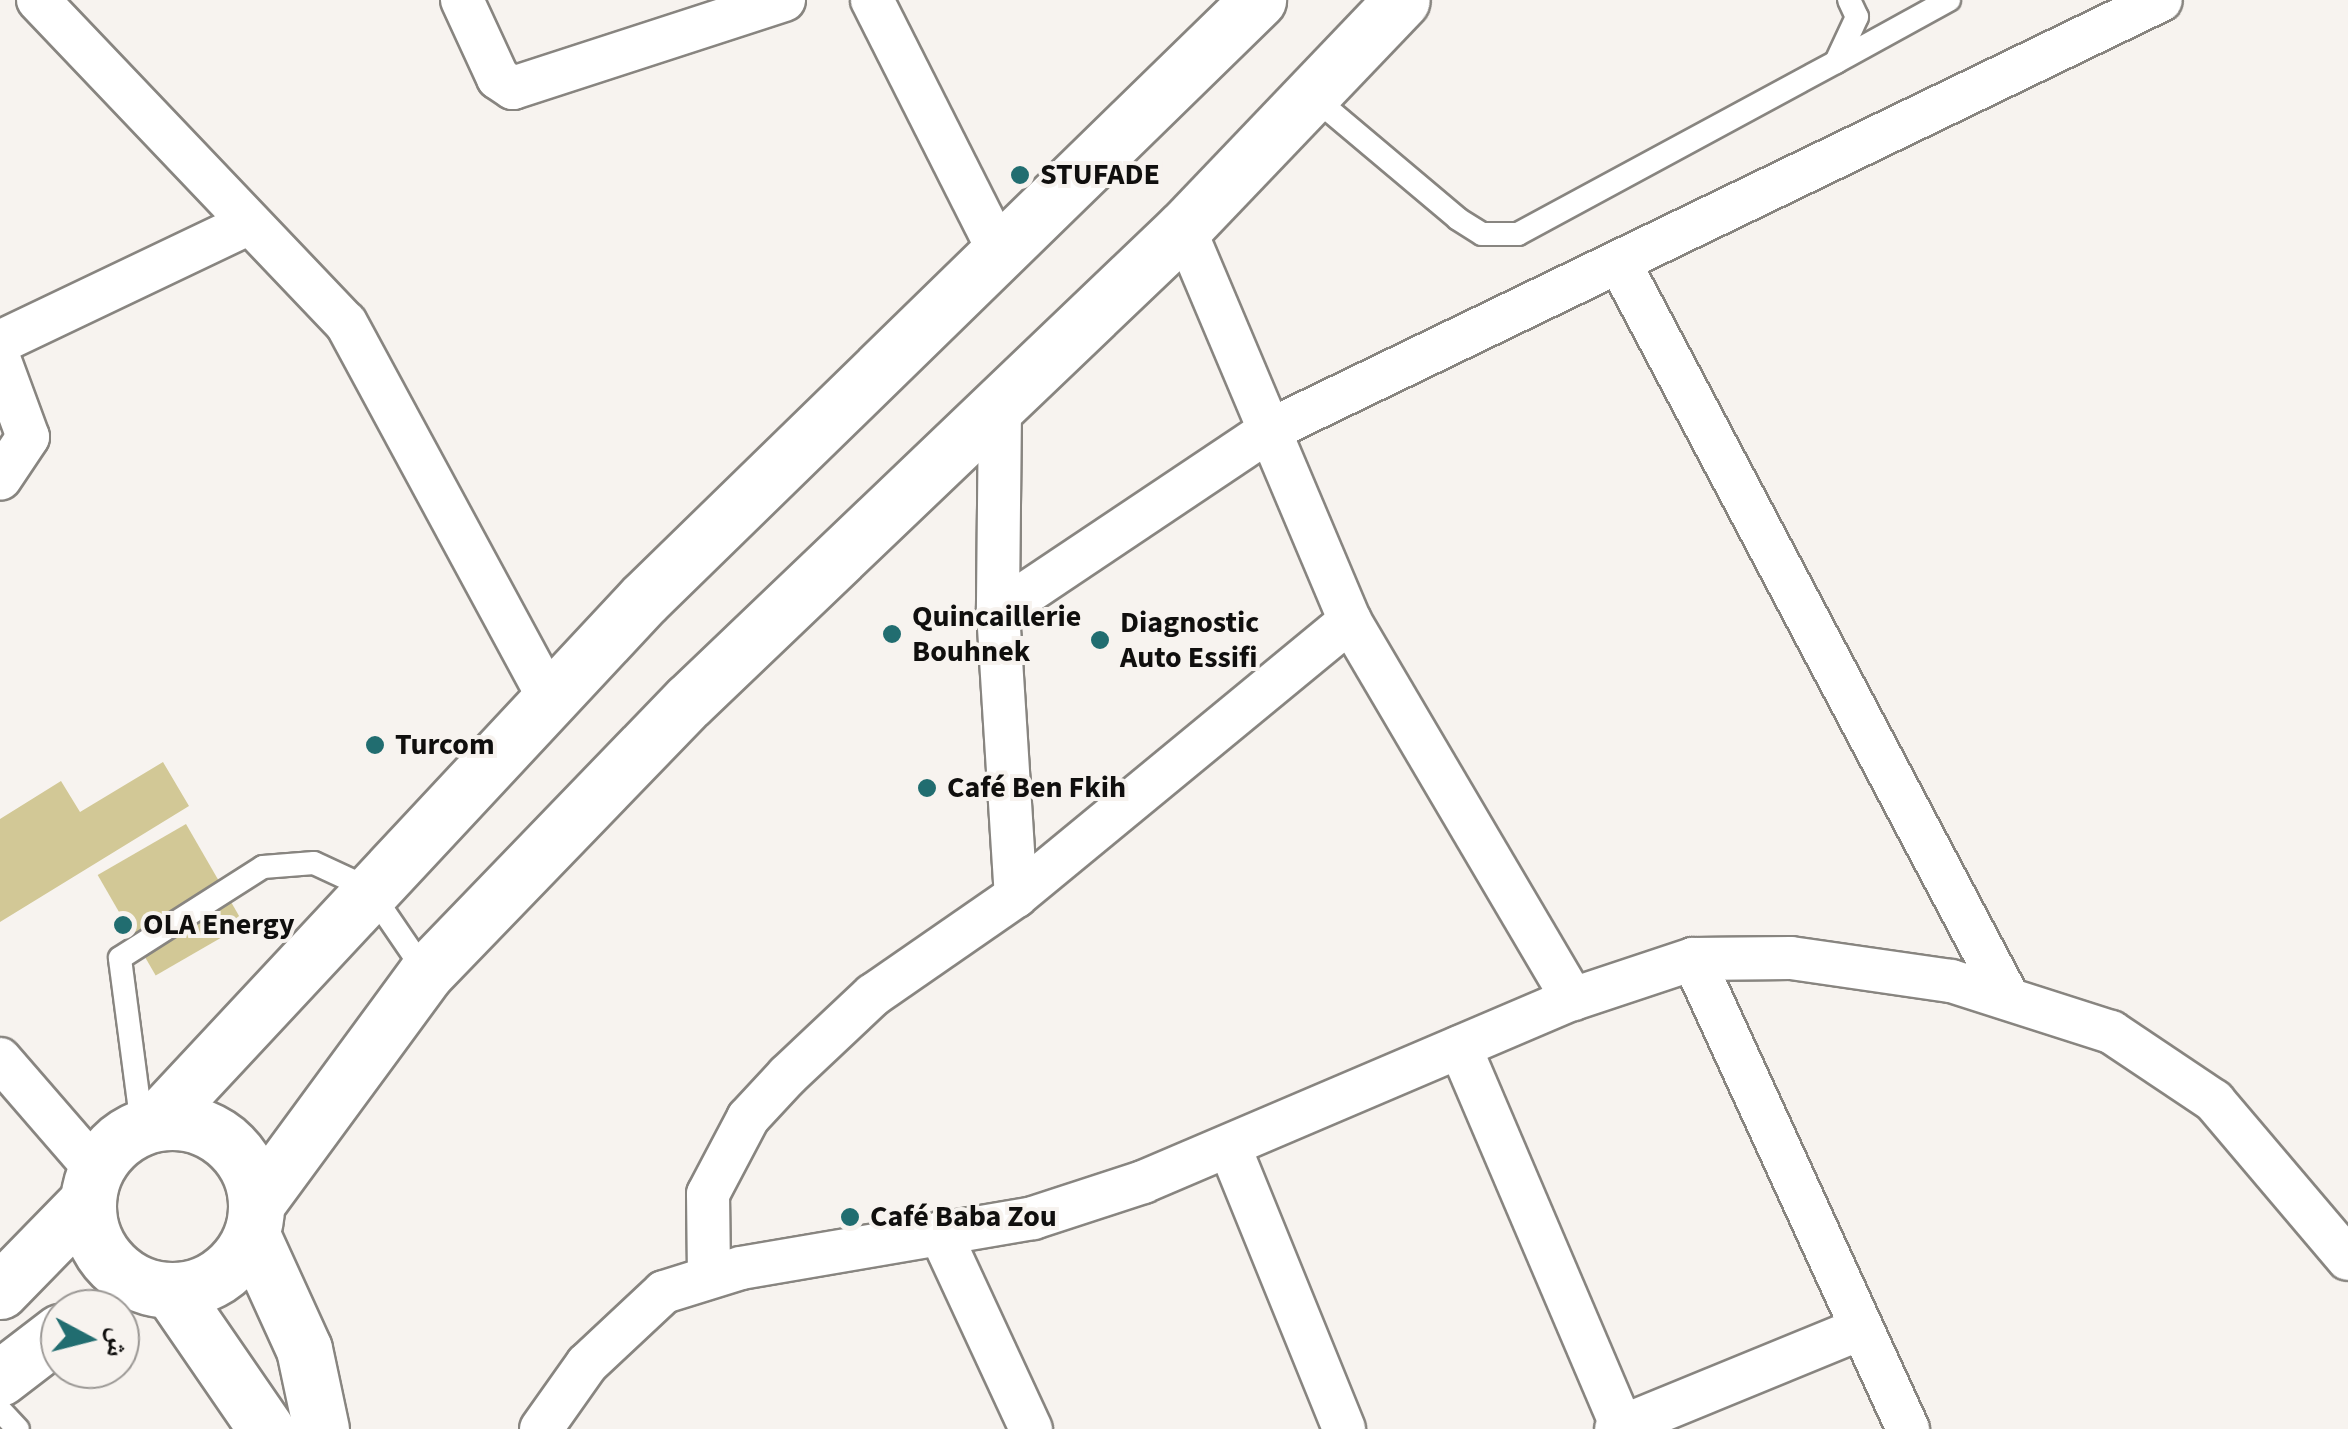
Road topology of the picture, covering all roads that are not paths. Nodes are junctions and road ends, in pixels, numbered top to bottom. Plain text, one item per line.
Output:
1 (38, 0) edge
2 (462, 0) edge
3 (784, 0) edge
4 (872, 0) edge
5 (1258, 0) edge
6 (1402, 0) edge
7 (1849, 0) edge
8 (1949, 0) edge
9 (2161, 0) edge
10 (1836, 62) junction
11 (1311, 95) junction
12 (249, 222) junction
13 (1184, 228) junction
14 (1001, 255) junction
15 (1619, 262) junction
16 (0, 342) edge
17 (0, 361) edge
18 (1000, 410) junction
19 (1270, 430) junction
20 (0, 479) edge
21 (998, 612) junction
22 (1350, 621) junction
23 (551, 702) junction
24 (368, 888) junction
25 (1016, 896) junction
26 (1693, 958) junction
27 (426, 973) junction
28 (2006, 992) junction
29 (1574, 999) junction
30 (1460, 1047) junction
31 (0, 1059) edge
32 (148, 1125) junction
33 (1230, 1148) junction
34 (91, 1186) junction
35 (255, 1220) junction
36 (940, 1233) junction
37 (2348, 1259) edge
38 (709, 1275) junction
39 (131, 1289) edge
40 (0, 1292) edge
41 (140, 1294) edge
42 (140, 1299) edge
43 (1860, 1329) junction
44 (40, 1347) edge
45 (0, 1378) edge
46 (0, 1410) edge
47 (1619, 1428) edge
48 (18, 1429) edge
49 (266, 1429) edge
50 (320, 1429) edge
51 (541, 1429) edge
52 (1032, 1429) edge
53 (1344, 1429) edge
54 (1908, 1429) edge

1 - 12 street
2 - 3 street
4 - 14 street
5 - 14 main road
6 - 11 main road
7 - 10 lane
8 - 10 lane
9 - 15 street
10 - 11 lane
11 - 13 main road
12 - 16 street
12 - 23 street
13 - 18 main road
13 - 19 street
14 - 23 main road
15 - 19 street
15 - 28 street
17 - 20 street
18 - 21 street
18 - 27 main road
19 - 21 street
19 - 22 street
21 - 25 street
22 - 25 street
22 - 29 street
23 - 24 main road
24 - 27 lane
24 - 32 main road
24 - 32 lane
25 - 38 street
26 - 28 street
26 - 29 street
26 - 43 street
27 - 35 main road
28 - 37 street
29 - 30 street
30 - 33 street
30 - 47 street
31 - 34 street
32 - 34 main road
32 - 35 main road
33 - 36 street
33 - 53 street
34 - 39 main road
34 - 40 main road
35 - 41 main road
35 - 50 main road
36 - 38 street
36 - 52 street
38 - 51 street
42 - 49 main road
43 - 47 street
43 - 54 street
44 - 45 main road
46 - 48 lane

